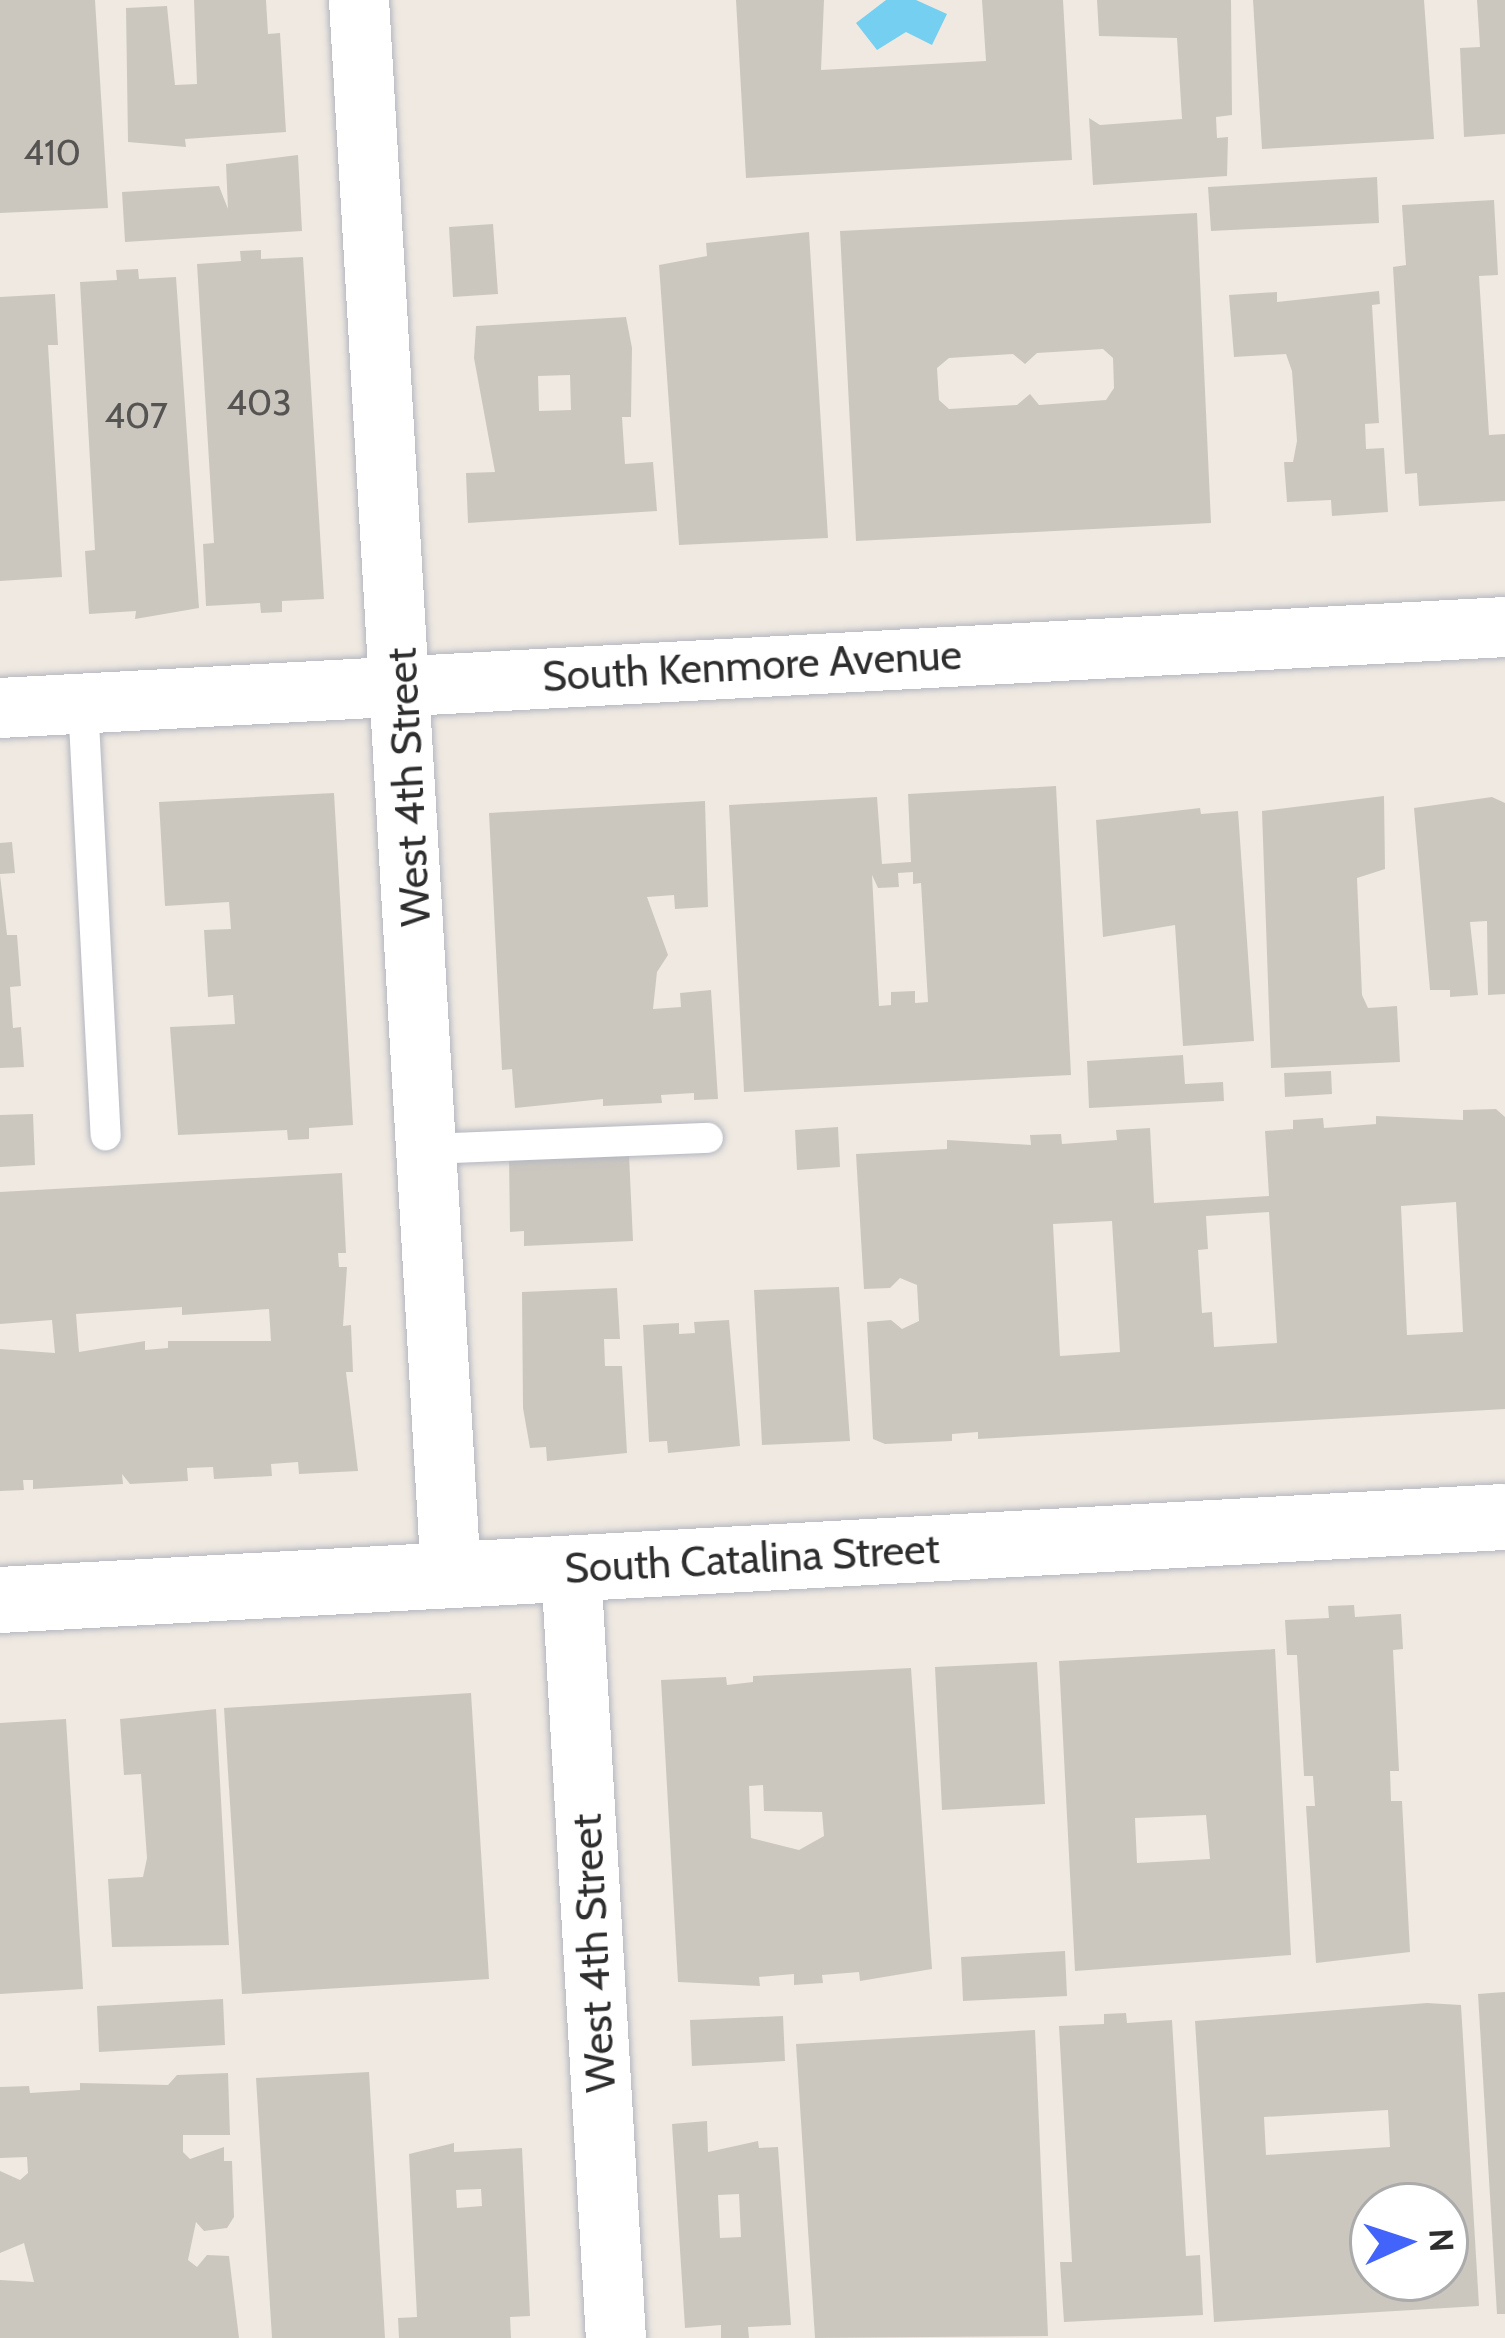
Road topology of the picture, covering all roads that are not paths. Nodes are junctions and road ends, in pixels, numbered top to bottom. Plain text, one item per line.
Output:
1 (359, 0) edge
2 (1505, 627) edge
3 (401, 684) junction
4 (83, 703) junction
5 (0, 708) edge
6 (106, 1135) dead end
7 (708, 1138) dead end
8 (430, 1150) junction
9 (1505, 1517) edge
10 (572, 1568) junction
11 (451, 1575) junction
12 (0, 1600) edge
13 (616, 2338) edge

1 - 3 street, West 4th Street
2 - 3 street, South Kenmore Avenue
3 - 4 street, South Kenmore Avenue
3 - 8 street, West 4th Street
4 - 5 street, South Kenmore Avenue
4 - 6 lane
7 - 8 lane
8 - 11 street, West 4th Street
9 - 10 street, South Catalina Street
10 - 11 street, South Catalina Street
10 - 13 street, West 4th Street
11 - 12 street, South Catalina Street

